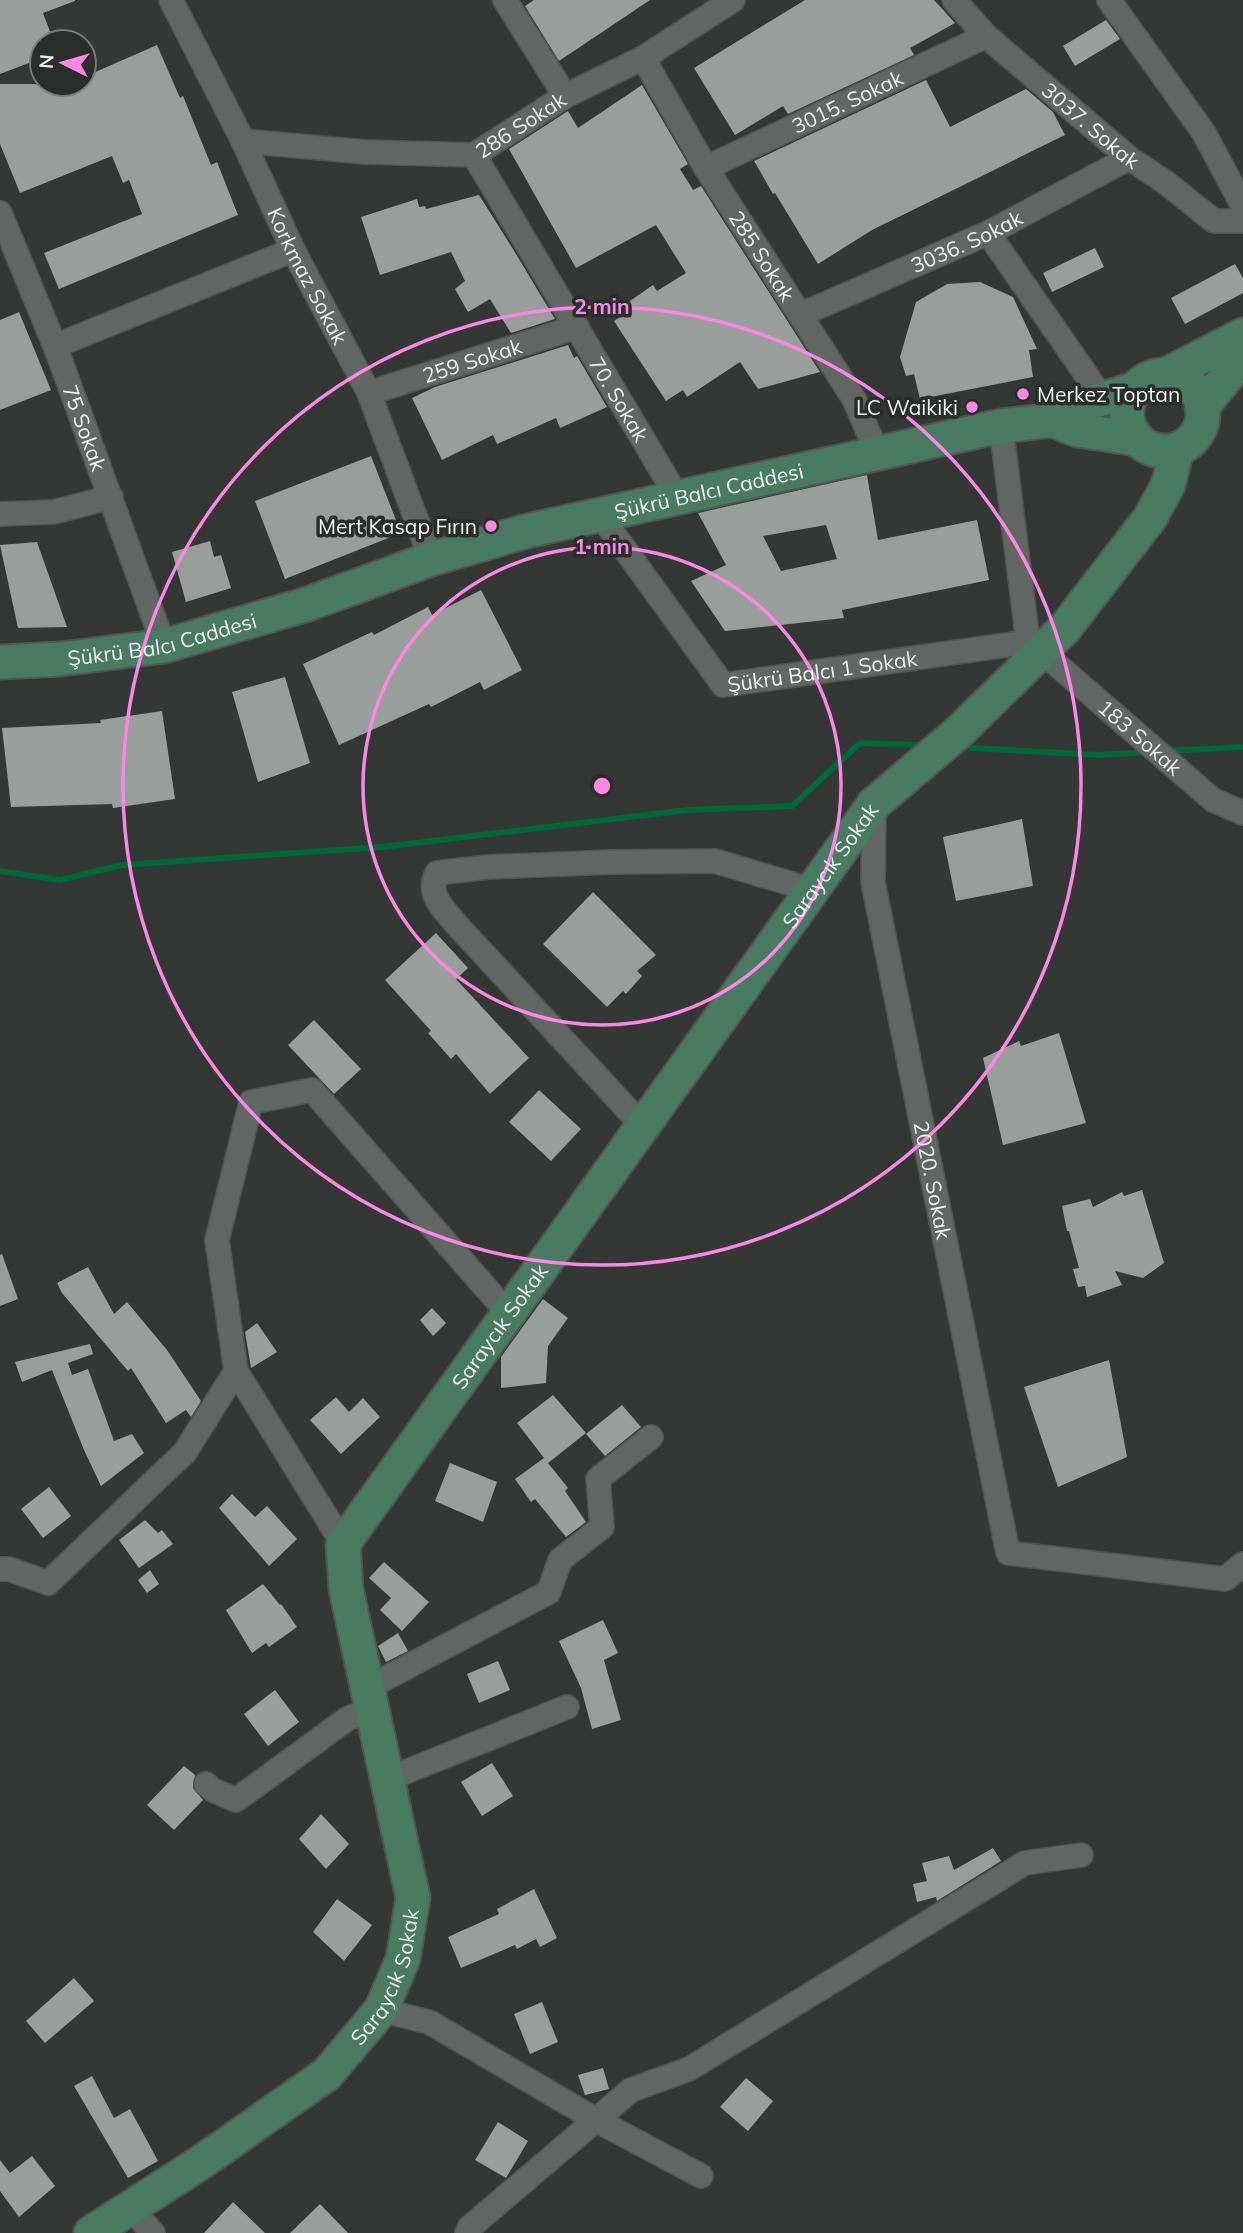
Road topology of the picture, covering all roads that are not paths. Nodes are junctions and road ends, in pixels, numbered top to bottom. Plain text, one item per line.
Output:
1 (505, 0) edge
2 (733, 0) edge
3 (954, 0) edge
4 (1109, 0) edge
5 (176, 1) edge
6 (986, 36) junction
7 (643, 58) junction
8 (565, 96) junction
9 (243, 141) junction
10 (474, 155) junction
11 (1129, 158) junction
12 (706, 168) junction
13 (1243, 206) edge
14 (0, 213) edge
15 (1243, 221) edge
16 (988, 233) junction
17 (293, 250) junction
18 (800, 315) junction
19 (577, 327) junction
20 (1243, 335) edge
21 (55, 346) junction
22 (1243, 358) edge
23 (1150, 382) junction
24 (369, 393) junction
25 (1103, 398) junction
26 (1202, 407) junction
27 (1053, 420) junction
28 (1001, 426) junction
29 (1137, 439) junction
30 (1177, 450) junction
31 (878, 455) junction
32 (111, 497) junction
33 (678, 498) junction
34 (0, 514) edge
35 (600, 515) junction
36 (430, 559) junction
37 (164, 646) junction
38 (1035, 646) junction
39 (0, 662) edge
40 (874, 804) junction
41 (1243, 812) edge
42 (812, 890) junction
43 (642, 1125) junction
44 (508, 1313) junction
45 (236, 1371) junction
46 (651, 1437) dead end
47 (343, 1544) junction
48 (3, 1564) edge
49 (1243, 1564) edge
50 (369, 1698) junction
51 (567, 1707) dead end
52 (388, 1779) junction
53 (206, 1784) dead end
54 (1081, 1856) dead end
55 (381, 2010) junction
56 (598, 2121) junction
57 (701, 2176) dead end
58 (130, 2208) junction
59 (466, 2231) edge
60 (91, 2233) edge
61 (153, 2233) edge

1 - 8 street
2 - 7 street, 286 Sokak
3 - 6 street, 3037. Sokak
4 - 13 street
5 - 9 street, Korkmaz Sokak
6 - 11 street, 3037. Sokak
6 - 12 street, 3015. Sokak
7 - 8 street, 286 Sokak
7 - 12 street, 285 Sokak
8 - 10 street, 286 Sokak
9 - 10 street, 286 Sokak
9 - 17 street, Korkmaz Sokak
10 - 19 street, 70. Sokak
11 - 15 street, 3037. Sokak
11 - 16 street, 3036. Sokak
12 - 18 street, 285 Sokak
14 - 21 street, 75 Sokak
16 - 18 street, 3036. Sokak
16 - 25 street
17 - 21 street
17 - 24 street, Korkmaz Sokak
18 - 31 street, 285 Sokak
19 - 24 street, 259 Sokak
19 - 33 street, 70. Sokak
20 - 23 street, Şükrü Balcı Caddesi
21 - 32 street, 75 Sokak
22 - 26 street
23 - 25 street, Şükrü Balcı Caddesi
23 - 26 street
23 - 29 street
24 - 36 street, Korkmaz Sokak
25 - 27 street, Şükrü Balcı Caddesi
26 - 30 street
27 - 28 street, Şükrü Balcı Caddesi
27 - 29 street, Şükrü Balcı Caddesi
28 - 31 street, Şükrü Balcı Caddesi
28 - 38 street
29 - 30 street
30 - 38 street, Saraycık Sokak
31 - 33 street, Şükrü Balcı Caddesi
32 - 34 street
32 - 37 street, 75 Sokak
33 - 35 street, Şükrü Balcı Caddesi
35 - 36 street, Şükrü Balcı Caddesi
35 - 38 street, Şükrü Balcı 1 Sokak
36 - 37 street, Şükrü Balcı Caddesi
37 - 39 street, Şükrü Balcı Caddesi
38 - 40 street, Saraycık Sokak
38 - 41 street, 183 Sokak
40 - 42 street, Saraycık Sokak
40 - 49 street, 2020. Sokak
42 - 43 street, Saraycık Sokak
42 - 43 street
43 - 44 street, Saraycık Sokak
44 - 45 street
44 - 47 street, Saraycık Sokak
45 - 47 street
45 - 48 street
46 - 50 street
47 - 50 street, Saraycık Sokak
50 - 52 street, Saraycık Sokak
50 - 53 street
51 - 52 street
52 - 55 street, Saraycık Sokak
54 - 56 street
55 - 56 street
55 - 58 street, Saraycık Sokak
56 - 57 street
56 - 59 street
58 - 60 street, Saraycık Sokak
58 - 61 street

